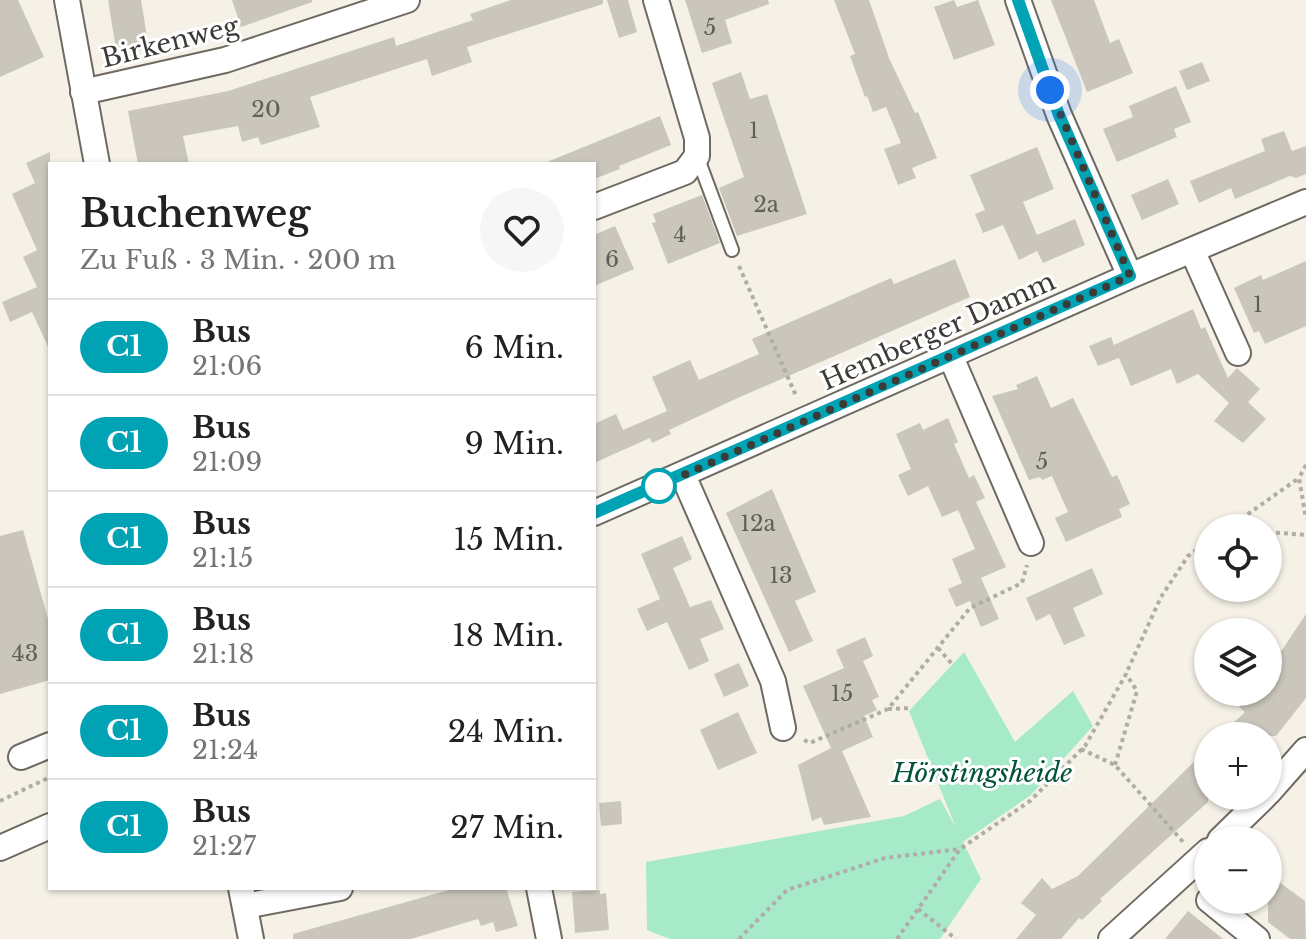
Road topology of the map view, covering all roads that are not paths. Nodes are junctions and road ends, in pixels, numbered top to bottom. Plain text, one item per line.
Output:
1 (67, 0) edge
2 (407, 0) edge
3 (656, 0) edge
4 (1018, 0) edge
5 (365, 6) edge
6 (83, 92) junction
7 (97, 162) edge
8 (691, 164) junction
9 (1306, 202) edge
10 (596, 206) edge
11 (732, 250) road end
12 (1192, 250) junction
13 (1130, 276) junction
14 (1238, 353) dead end
15 (951, 357) junction
16 (683, 475) junction
17 (596, 512) edge
18 (1031, 543) road end
19 (783, 728) road end
20 (48, 746) edge
21 (1306, 750) edge
22 (21, 757) dead end
23 (1282, 777) edge
24 (1251, 810) edge
25 (1234, 826) edge
26 (48, 827) edge
27 (0, 848) edge
28 (1194, 865) edge
29 (318, 890) edge
30 (539, 890) edge
31 (243, 897) edge
32 (1226, 914) edge
33 (251, 939) edge
34 (549, 939) edge
35 (1111, 939) edge
36 (1257, 939) edge

1 - 6 street
2 - 5 street, Birkenweg
3 - 8 street
4 - 13 street
5 - 6 street, Birkenweg
6 - 7 street
8 - 10 street
8 - 11 lane
9 - 12 street, Hemberger Damm
12 - 13 street, Hemberger Damm
12 - 14 street
13 - 15 street, Hemberger Damm
15 - 16 street, Hemberger Damm
15 - 18 street
16 - 17 street, Hemberger Damm
16 - 19 street
20 - 22 street
21 - 23 street
24 - 25 street
26 - 27 street
28 - 35 street
29 - 31 street
30 - 34 street
31 - 33 street
32 - 36 street

